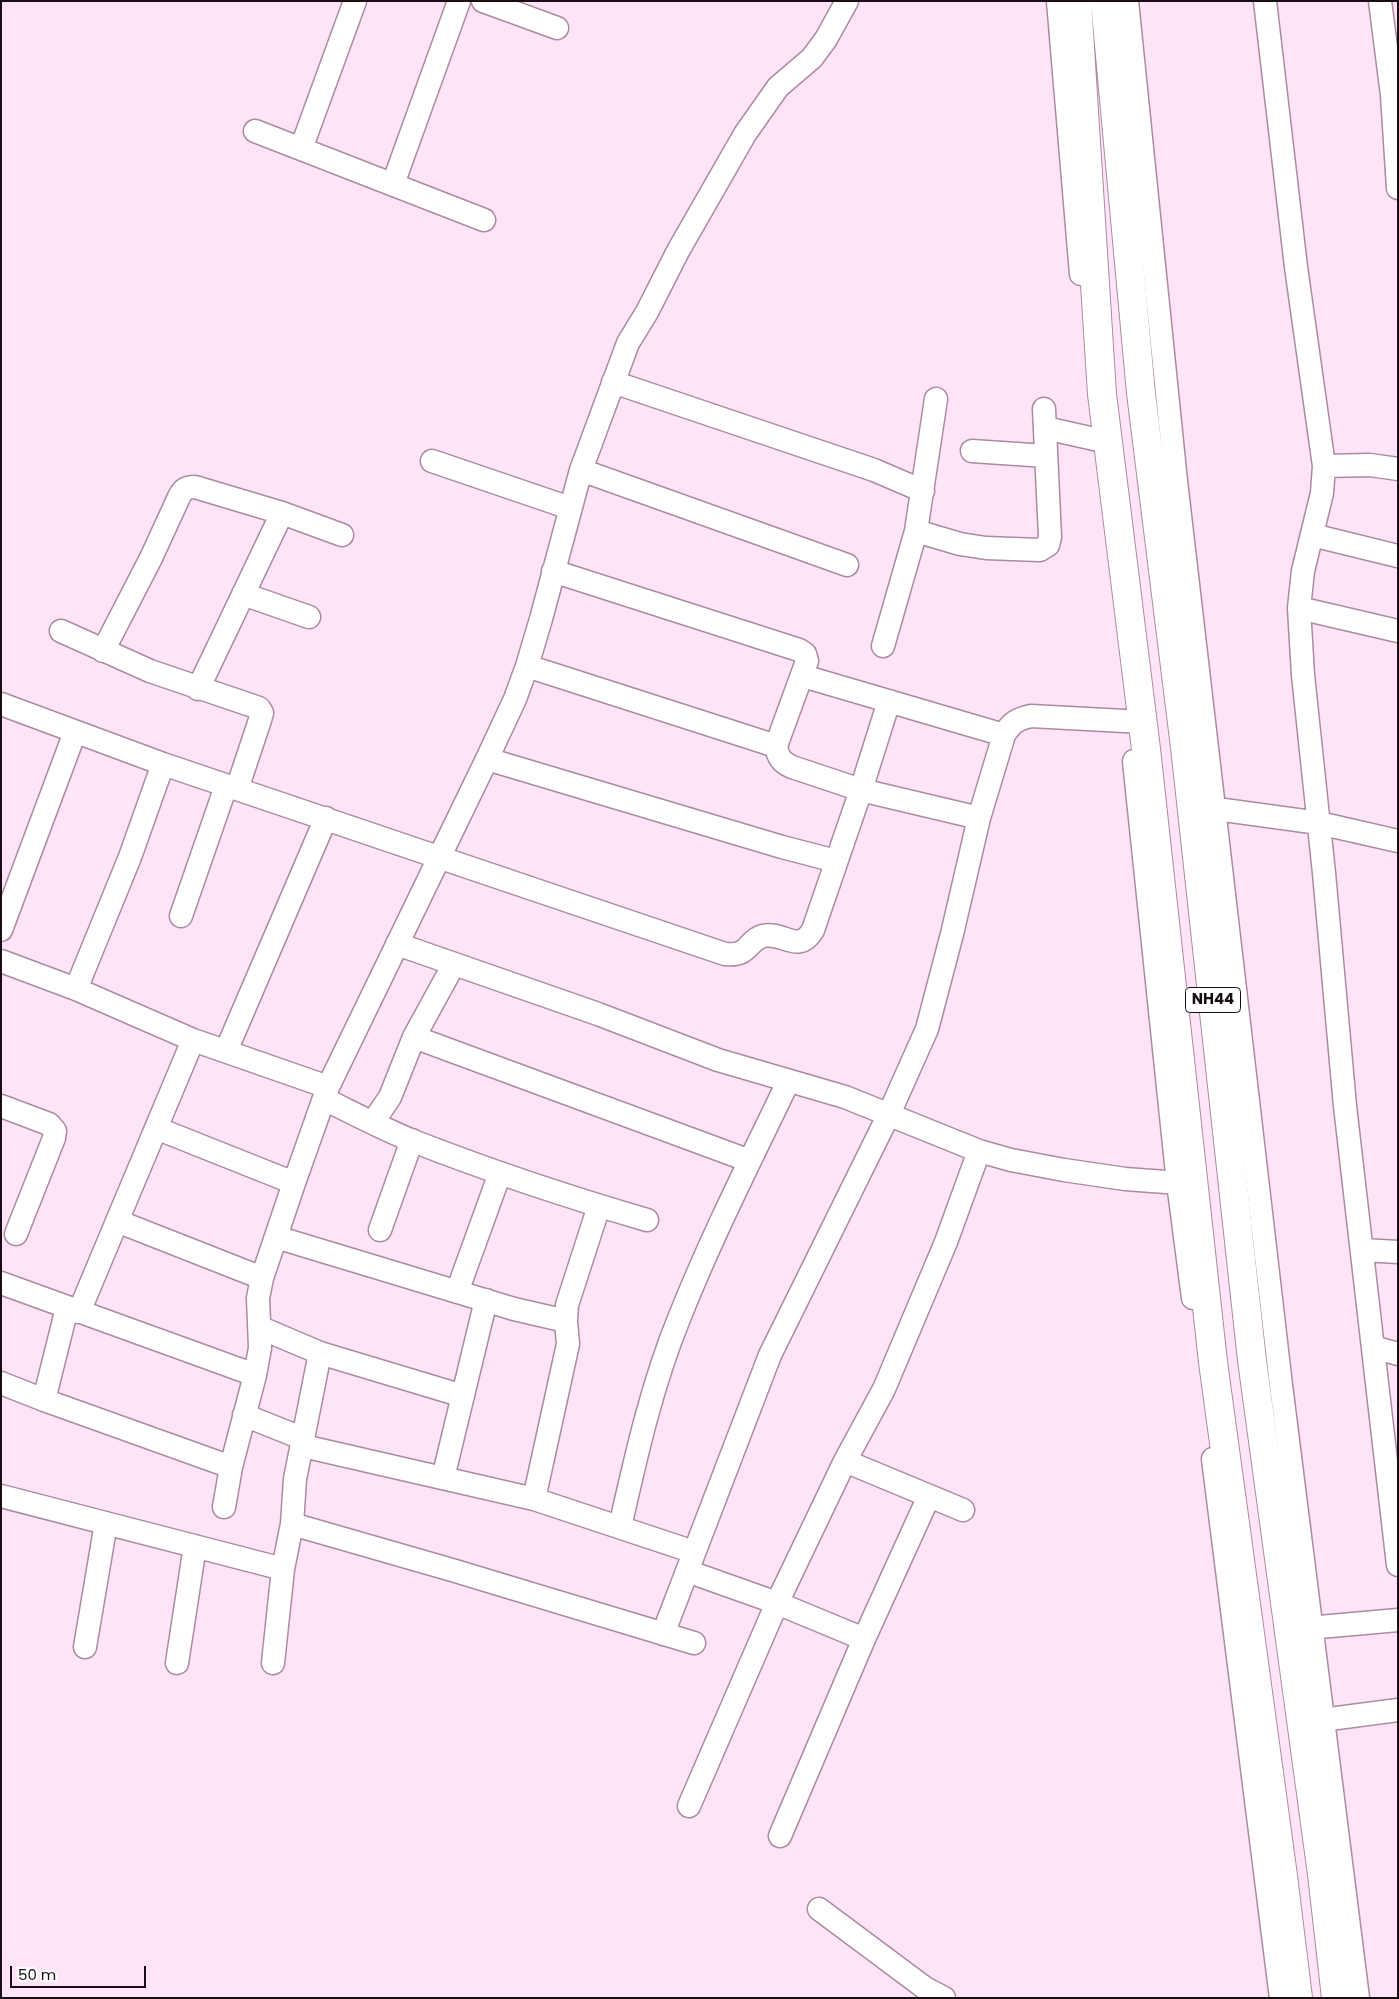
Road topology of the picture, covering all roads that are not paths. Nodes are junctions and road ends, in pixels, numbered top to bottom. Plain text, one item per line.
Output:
1 (355, 1) edge
2 (459, 1) edge
3 (846, 1) edge
4 (1058, 1) edge
5 (1077, 1) edge
6 (1105, 1) edge
7 (1126, 1) edge
8 (1265, 1) edge
9 (1380, 1) edge
10 (486, 2) edge
11 (556, 28) dead end
12 (255, 131) dead end
13 (301, 149) junction
14 (393, 184) junction
15 (1398, 188) edge
16 (484, 220) dead end
17 (613, 382) junction
18 (936, 399) dead end
19 (1102, 441) junction
20 (972, 451) dead end
21 (1046, 456) junction
22 (432, 461) dead end
23 (1324, 466) junction
24 (1398, 469) edge
25 (581, 470) junction
26 (923, 491) junction
27 (570, 508) junction
28 (282, 514) junction
29 (916, 531) junction
30 (342, 535) dead end
31 (1312, 535) junction
32 (1398, 556) edge
33 (848, 565) dead end
34 (553, 571) junction
35 (243, 594) junction
36 (1299, 608) junction
37 (309, 618) dead end
38 (61, 631) dead end
39 (1398, 631) edge
40 (883, 646) dead end
41 (103, 651) junction
42 (527, 666) junction
43 (803, 676) junction
44 (198, 689) junction
45 (889, 701) junction
46 (1, 704) edge
47 (1136, 722) junction
48 (75, 732) junction
49 (1004, 735) junction
50 (776, 746) junction
51 (488, 759) junction
52 (162, 764) junction
53 (231, 788) junction
54 (861, 790) junction
55 (1203, 807) junction
56 (326, 818) junction
57 (979, 818) junction
58 (1319, 823) junction
59 (1398, 841) edge
60 (439, 858) junction
61 (836, 861) junction
62 (181, 916) dead end
63 (1, 930) edge
64 (397, 944) junction
65 (1, 961) edge
66 (454, 964) junction
67 (76, 990) junction
68 (414, 1037) junction
69 (193, 1040) junction
70 (226, 1052) junction
71 (788, 1082) junction
72 (326, 1093) junction
73 (1, 1106) edge
74 (889, 1114) junction
75 (373, 1122) junction
76 (156, 1128) junction
77 (412, 1140) junction
78 (979, 1151) junction
79 (750, 1161) junction
80 (500, 1173) junction
81 (294, 1183) junction
82 (1186, 1184) junction
83 (598, 1206) junction
84 (117, 1220) junction
85 (647, 1220) dead end
86 (380, 1230) dead end
87 (16, 1234) dead end
88 (276, 1237) junction
89 (1362, 1250) junction
90 (1398, 1252) edge
91 (262, 1278) junction
92 (1, 1283) edge
93 (457, 1292) junction
94 (486, 1300) junction
95 (73, 1310) junction
96 (566, 1320) junction
97 (261, 1328) junction
98 (1373, 1347) junction
99 (320, 1353) junction
100 (1398, 1354) edge
101 (255, 1375) junction
102 (1, 1382) edge
103 (463, 1396) junction
104 (44, 1400) junction
105 (244, 1415) junction
106 (303, 1442) junction
107 (845, 1461) junction
108 (230, 1467) junction
109 (443, 1478) junction
110 (1, 1496) edge
111 (929, 1496) junction
112 (534, 1499) junction
113 (224, 1507) dead end
114 (963, 1510) dead end
115 (106, 1523) junction
116 (292, 1524) junction
117 (620, 1527) junction
118 (194, 1546) junction
119 (691, 1561) junction
120 (1398, 1565) edge
121 (283, 1569) junction
122 (777, 1603) junction
123 (1398, 1620) edge
124 (1299, 1628) junction
125 (662, 1634) junction
126 (864, 1639) junction
127 (694, 1643) dead end
128 (86, 1647) dead end
129 (177, 1663) dead end
130 (273, 1663) dead end
131 (1398, 1710) edge
132 (1311, 1721) junction
133 (688, 1806) dead end
134 (780, 1836) dead end
135 (819, 1909) dead end
136 (944, 1998) edge
137 (1280, 1998) edge
138 (1298, 1998) edge
139 (1336, 1998) edge
140 (1358, 1998) edge

1 - 13 street
2 - 14 street
3 - 17 street
4 - 19 street
5 - 19 highway, NH44
6 - 55 highway, NH44
7 - 55 street
8 - 23 street
9 - 15 street
10 - 11 street
12 - 13 street
13 - 14 street
14 - 16 street
17 - 25 street
17 - 26 street
18 - 26 street
19 - 21 street
19 - 47 highway, NH44
20 - 21 street
21 - 29 street
22 - 27 street
23 - 24 street
23 - 31 street
25 - 27 street
25 - 33 street
26 - 29 street
27 - 34 street
28 - 30 street
28 - 35 street
28 - 41 street
29 - 40 street
31 - 32 street
31 - 36 street
34 - 42 street
34 - 43 street
35 - 37 street
35 - 44 street
36 - 39 street
36 - 58 street
38 - 41 street
41 - 44 street
42 - 50 street
42 - 51 street
43 - 45 street
43 - 50 street
44 - 53 street
45 - 49 street
45 - 54 street
46 - 48 street
47 - 49 street
47 - 82 highway, NH44
48 - 52 street
48 - 63 street
49 - 57 street
50 - 54 street
51 - 60 street
51 - 61 street
52 - 53 street
52 - 67 street
53 - 56 street
53 - 62 street
54 - 57 street
54 - 61 street
55 - 58 street
55 - 124 highway, NH44
56 - 60 street
56 - 70 street
57 - 74 street
58 - 59 street
58 - 89 street
60 - 61 street
60 - 64 street
64 - 66 street
64 - 72 street
65 - 67 street
66 - 68 street
66 - 71 street
67 - 69 street
68 - 75 street
68 - 79 street
69 - 70 street
69 - 76 street
70 - 72 street
71 - 74 street
71 - 79 street
72 - 75 street
72 - 81 street
73 - 87 street
74 - 78 street
74 - 119 street
75 - 77 street
76 - 81 street
76 - 84 street
77 - 80 street
77 - 86 street
78 - 82 street
78 - 107 street
79 - 117 street
80 - 83 street
80 - 93 street
81 - 88 street
82 - 137 street
82 - 138 highway, NH44
83 - 85 street
83 - 96 street
84 - 91 street
84 - 95 street
88 - 91 street
88 - 93 street
89 - 90 street
89 - 98 street
91 - 97 street
92 - 95 street
93 - 94 street
94 - 96 street
94 - 103 street
95 - 101 street
95 - 104 street
96 - 112 street
97 - 99 street
97 - 101 street
98 - 100 street
98 - 120 street
99 - 103 street
99 - 106 street
101 - 105 street
102 - 104 street
103 - 109 street
104 - 108 street
105 - 106 street
105 - 108 street
106 - 109 street
106 - 116 street
107 - 111 street
107 - 122 street
108 - 113 street
109 - 112 street
110 - 115 street
111 - 114 street
111 - 126 street
112 - 117 street
115 - 118 street
115 - 128 street
116 - 121 street
116 - 125 street
117 - 119 street
118 - 121 street
118 - 129 street
119 - 122 street
119 - 125 street
121 - 130 street
122 - 126 street
122 - 133 street
123 - 124 street
124 - 132 highway, NH44
125 - 127 street
126 - 134 street
131 - 132 street
132 - 139 highway, NH44
132 - 140 street
135 - 136 street

